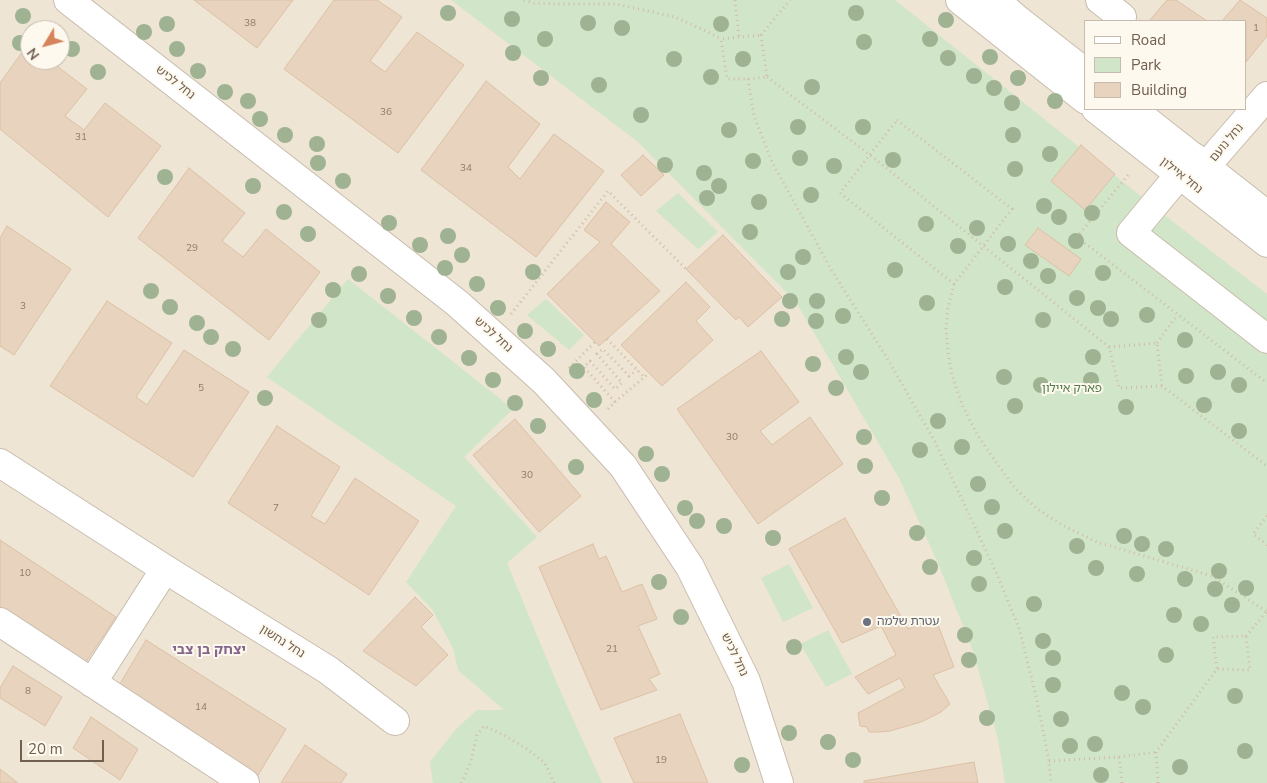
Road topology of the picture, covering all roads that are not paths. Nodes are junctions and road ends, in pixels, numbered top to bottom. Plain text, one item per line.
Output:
1 (68, 0) edge
2 (960, 0) edge
3 (995, 0) edge
4 (1100, 0) edge
5 (1120, 20) edge
6 (1084, 70) edge
7 (1267, 96) edge
8 (1084, 98) edge
9 (1098, 110) edge
10 (1133, 110) edge
11 (1193, 171) junction
12 (1267, 215) edge
13 (1267, 243) edge
14 (1267, 339) edge
15 (0, 463) edge
16 (164, 569) junction
17 (0, 622) edge
18 (92, 683) junction
19 (395, 721) dead end
20 (245, 783) edge
21 (779, 783) edge

1 - 21 street, נחל לכיש
2 - 8 street
3 - 6 street
4 - 5 street
7 - 11 street, נחל נועם
9 - 11 street, נחל איילון
10 - 11 street, נחל איילון
11 - 12 street, נחל איילון
11 - 13 street, נחל איילון
11 - 14 street, נחל נועם
15 - 16 street, נחל נחשון
16 - 18 street
16 - 19 street, נחל נחשון
17 - 18 street
18 - 20 street

